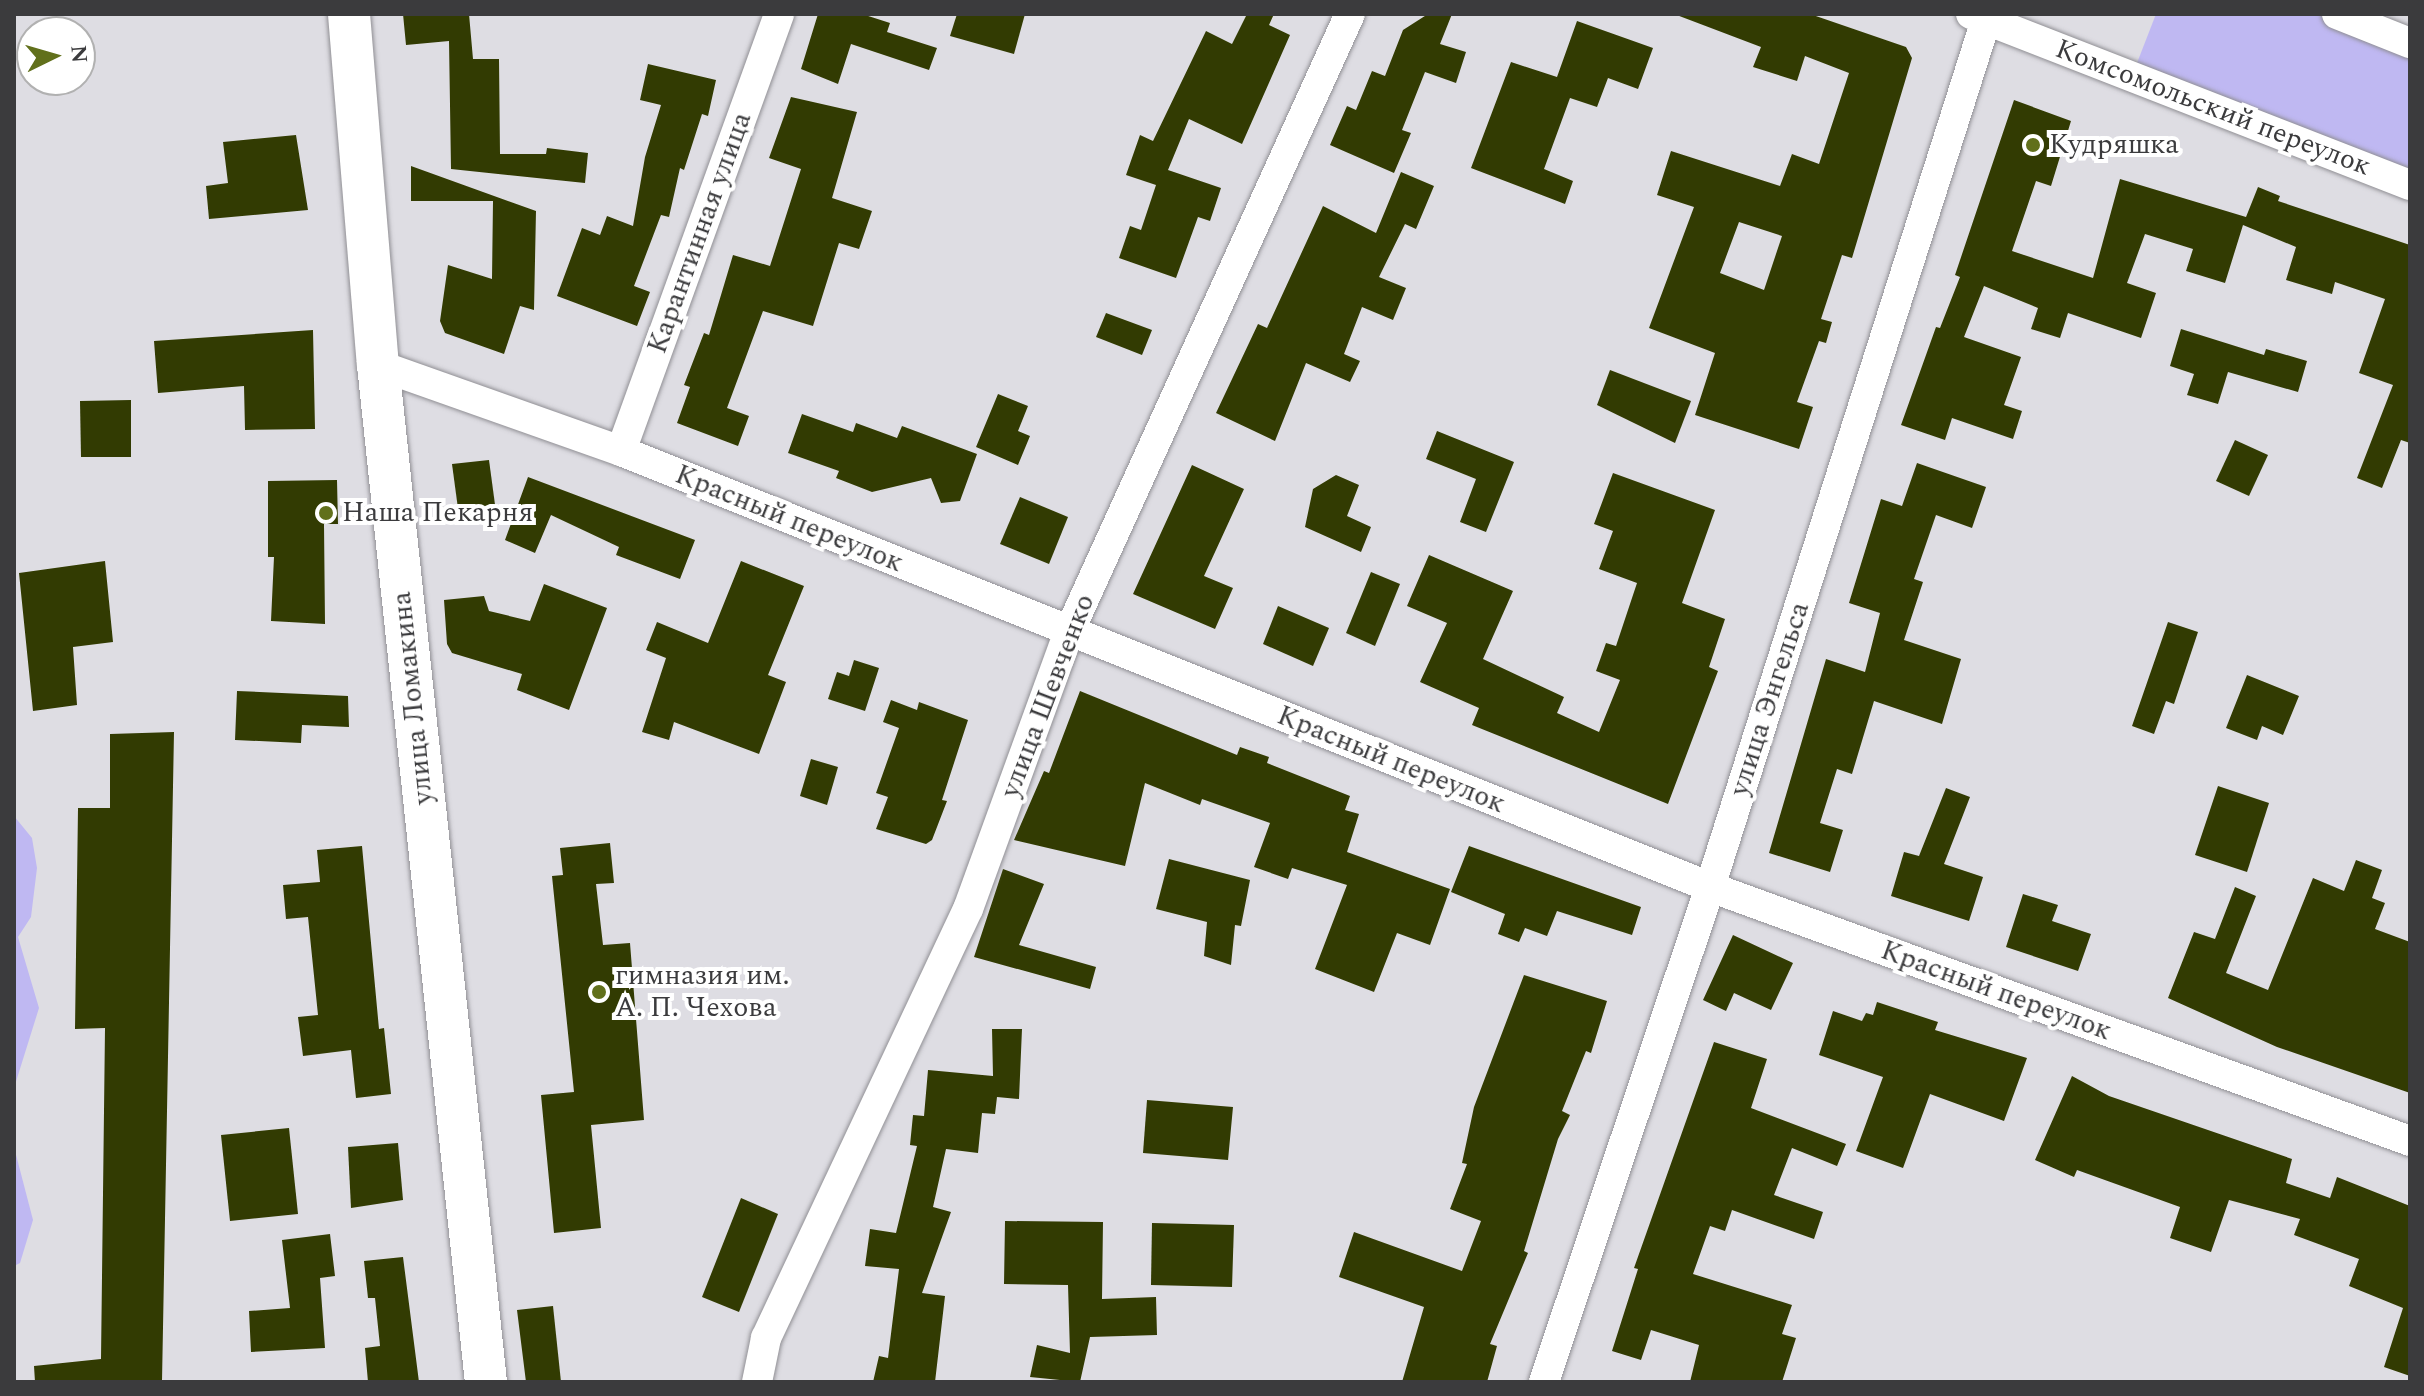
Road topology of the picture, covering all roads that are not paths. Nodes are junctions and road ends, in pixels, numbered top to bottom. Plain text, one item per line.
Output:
1 (349, 14) edge
2 (779, 14) edge
3 (1350, 14) edge
4 (2337, 14) edge
5 (1982, 16) edge
6 (2410, 43) edge
7 (2410, 185) edge
8 (378, 365) junction
9 (621, 451) junction
10 (1069, 632) junction
11 (1710, 887) junction
12 (2410, 1141) edge
13 (486, 1382) edge
14 (757, 1382) edge
15 (1544, 1382) edge

1 - 8 street, улица Ломакина
2 - 9 street, Карантинная улица
3 - 10 street, улица Шевченко
4 - 6 street
5 - 7 street, Комсомольский переулок
5 - 11 street, улица Энгельса
8 - 9 street, Красный переулок
8 - 13 street, улица Ломакина
9 - 10 street, Красный переулок
10 - 11 street, Красный переулок
10 - 14 street, улица Шевченко
11 - 12 street, Красный переулок
11 - 15 street, улица Энгельса

